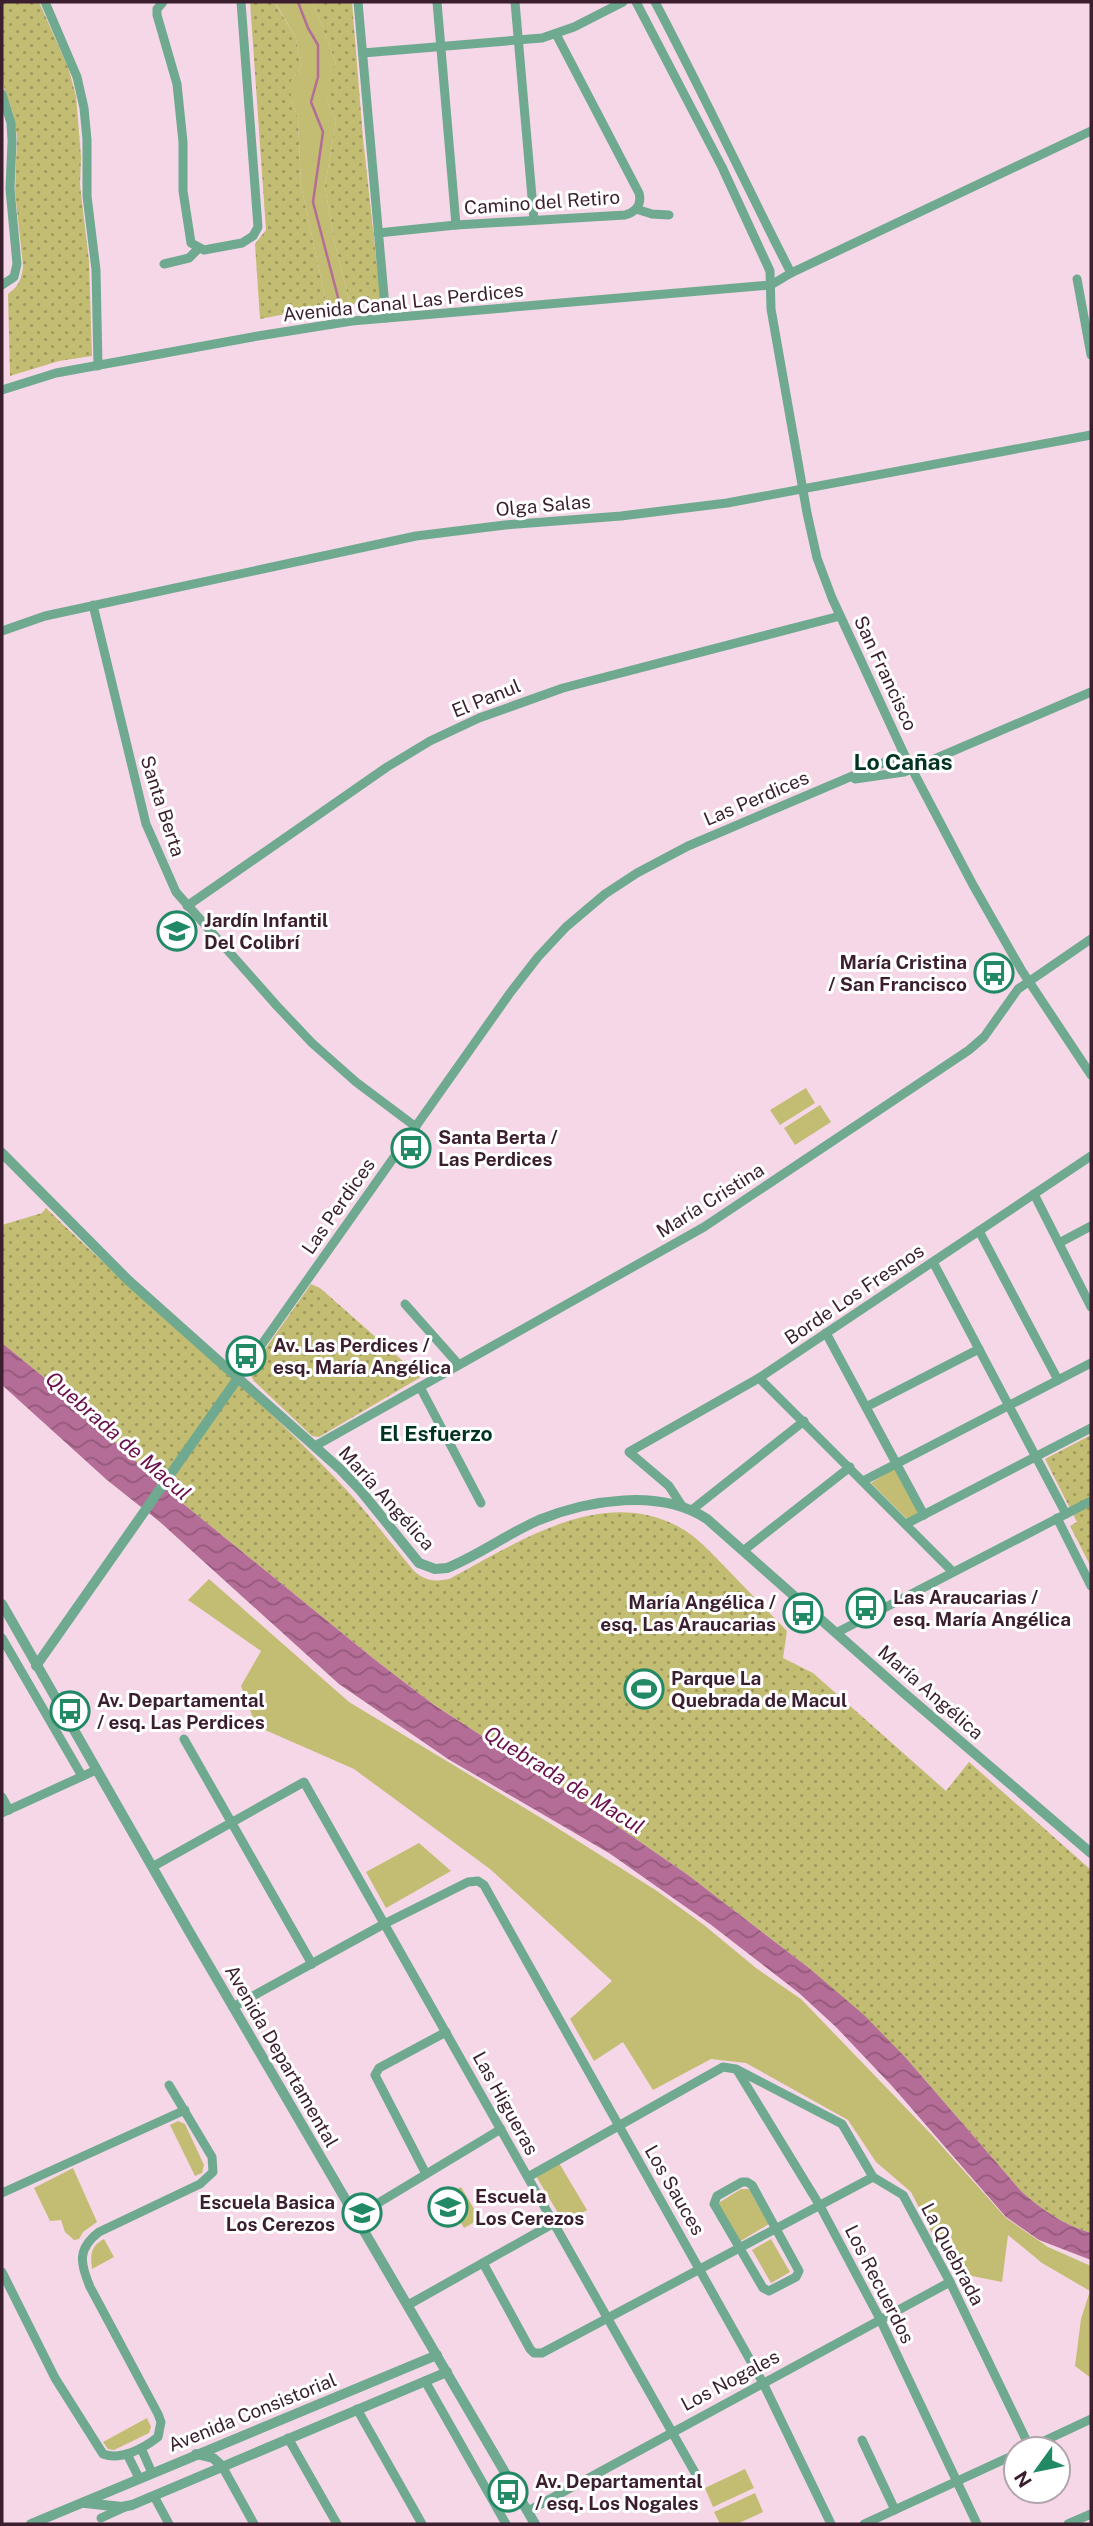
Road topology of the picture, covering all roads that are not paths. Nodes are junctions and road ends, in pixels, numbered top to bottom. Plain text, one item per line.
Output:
1 (45, 2) edge
2 (163, 2) edge
3 (241, 2) edge
4 (358, 2) edge
5 (437, 2) edge
6 (515, 2) edge
7 (624, 2) edge
8 (636, 2) edge
9 (655, 2) edge
10 (556, 34) junction
11 (518, 41) junction
12 (442, 46) junction
13 (363, 53) junction
14 (2, 94) edge
15 (1091, 131) edge
16 (636, 209) junction
17 (669, 215) dead end
18 (534, 220) junction
19 (456, 225) junction
20 (378, 233) junction
21 (198, 249) junction
22 (164, 264) dead end
23 (791, 273) junction
24 (1077, 279) dead end
25 (2, 285) edge
26 (771, 285) junction
27 (386, 318) junction
28 (1091, 355) edge
29 (98, 366) junction
30 (2, 390) edge
31 (1091, 435) edge
32 (804, 490) junction
33 (93, 606) junction
34 (840, 616) junction
35 (2, 631) edge
36 (1091, 692) edge
37 (904, 754) junction
38 (912, 768) junction
39 (844, 780) junction
40 (187, 906) junction
41 (1091, 939) edge
42 (1028, 981) junction
43 (1091, 1075) edge
44 (416, 1127) junction
45 (2, 1153) edge
46 (1091, 1156) edge
47 (1034, 1194) junction
48 (1091, 1226) edge
49 (979, 1231) junction
50 (1059, 1243) junction
51 (933, 1262) junction
52 (405, 1304) dead end
53 (1091, 1307) edge
54 (826, 1333) junction
55 (979, 1349) junction
56 (1091, 1363) edge
57 (459, 1365) junction
58 (238, 1378) junction
59 (759, 1378) junction
60 (1058, 1380) junction
61 (420, 1387) junction
62 (1008, 1406) junction
63 (866, 1408) junction
64 (804, 1421) junction
65 (1091, 1428) edge
66 (314, 1446) junction
67 (629, 1452) joint
68 (1035, 1457) junction
69 (896, 1463) junction
70 (850, 1467) junction
71 (863, 1480) junction
72 (1091, 1501) edge
73 (481, 1503) dead end
74 (687, 1508) junction
75 (924, 1515) junction
76 (1061, 1516) junction
77 (906, 1524) junction
78 (743, 1551) junction
79 (953, 1572) junction
80 (1091, 1586) edge
81 (2, 1604) edge
82 (836, 1633) junction
83 (2, 1638) edge
84 (36, 1666) junction
85 (184, 1739) dead end
86 (96, 1770) junction
87 (82, 1776) junction
88 (2, 1797) edge
89 (5, 1811) edge
90 (230, 1824) junction
91 (1091, 1853) edge
92 (152, 1867) junction
93 (384, 1924) junction
94 (312, 1964) junction
95 (233, 2007) junction
96 (446, 2032) junction
97 (736, 2069) junction
98 (169, 2085) dead end
99 (185, 2110) junction
100 (619, 2126) junction
101 (501, 2129) junction
102 (426, 2174) junction
103 (528, 2177) junction
104 (873, 2177) junction
105 (2, 2193) edge
106 (820, 2206) junction
107 (355, 2217) junction
108 (554, 2223) junction
109 (776, 2229) junction
110 (740, 2248) junction
111 (483, 2263) junction
112 (701, 2271) junction
113 (2, 2272) edge
114 (950, 2282) junction
115 (408, 2305) junction
116 (608, 2318) junction
117 (880, 2319) junction
118 (437, 2355) junction
119 (447, 2372) junction
120 (393, 2373) junction
121 (425, 2381) junction
122 (763, 2383) junction
123 (402, 2391) junction
124 (357, 2409) junction
125 (1091, 2420) edge
126 (673, 2431) junction
127 (1022, 2435) edge
128 (1057, 2435) edge
129 (288, 2438) junction
130 (862, 2440) dead end
131 (141, 2448) junction
132 (127, 2454) junction
133 (197, 2454) junction
134 (1002, 2460) edge
135 (222, 2466) junction
136 (152, 2473) junction
137 (139, 2478) junction
138 (698, 2478) dead end
139 (957, 2481) junction
140 (117, 2488) junction
141 (154, 2496) junction
142 (82, 2503) junction
143 (113, 2507) junction
144 (127, 2507) junction
145 (895, 2510) junction
146 (528, 2511) junction
147 (1091, 2514) edge
148 (101, 2518) dead end
149 (31, 2524) edge
150 (169, 2524) edge
151 (254, 2524) edge
152 (337, 2524) edge
153 (422, 2524) edge
154 (506, 2524) edge
155 (535, 2524) edge
156 (831, 2524) edge
157 (864, 2524) edge
158 (977, 2524) edge
159 (1068, 2524) edge

1 - 29 street
2 - 21 street
3 - 21 street
4 - 13 street
5 - 12 street
6 - 11 street
7 - 10 street
8 - 26 street, San Francisco
9 - 23 street
10 - 11 street
10 - 16 street, Camino del Retiro
11 - 12 street
11 - 18 street
12 - 13 street
12 - 19 street
13 - 20 street
14 - 25 street
15 - 23 street
16 - 17 street
16 - 18 street, Camino del Retiro
18 - 19 street, Camino del Retiro
19 - 20 street, Camino del Retiro
20 - 27 street
21 - 22 street
23 - 26 street
24 - 28 street
26 - 27 street, Avenida Canal Las Perdices
26 - 32 street, San Francisco
27 - 29 street, Avenida Canal Las Perdices
29 - 30 street, Avenida Canal Las Perdices
31 - 32 street, Olga Salas
32 - 33 street, Olga Salas
32 - 34 street, San Francisco
33 - 35 street, Olga Salas
33 - 40 street, Santa Berta
34 - 37 street, San Francisco
34 - 40 street, El Panul
36 - 38 street, Las Perdices
37 - 38 street, San Francisco
37 - 39 street, Las Perdices
38 - 39 street, Las Perdices
38 - 42 street, San Francisco
39 - 44 street, Las Perdices
40 - 44 street, Santa Berta
41 - 42 street, María Cristina
42 - 43 street, San Francisco
42 - 57 street, María Cristina
44 - 58 street, Las Perdices
45 - 58 street, María Angélica
46 - 47 street, Borde Los Fresnos
47 - 49 street, Borde Los Fresnos
47 - 50 street
48 - 50 street
49 - 51 street, Borde Los Fresnos
49 - 60 street
50 - 53 street
51 - 54 street, Borde Los Fresnos
51 - 55 street
52 - 57 street
54 - 59 street, Borde Los Fresnos
54 - 63 street
55 - 62 street
55 - 63 street
56 - 60 street
57 - 61 street, María Cristina
58 - 66 street, María Angélica
58 - 84 street, Las Perdices
59 - 64 street
59 - 67 street, Borde Los Fresnos
60 - 62 street
61 - 66 street, María Cristina
61 - 73 street
62 - 68 street
62 - 69 street
63 - 69 street
64 - 70 street
64 - 74 street
65 - 68 street
66 - 74 street, María Angélica
67 - 74 street, María Angélica
68 - 75 street
68 - 76 street
69 - 71 street
69 - 75 street
70 - 71 street
70 - 78 street
71 - 77 street
72 - 76 street
74 - 78 street, María Angélica
75 - 77 street
76 - 79 street
76 - 80 street
77 - 79 street
78 - 82 street, María Angélica
79 - 82 street
81 - 84 street, Avenida Departamental
82 - 91 street, María Angélica
83 - 87 street
84 - 86 street, Avenida Departamental
85 - 90 street
86 - 87 street
86 - 92 street, Avenida Departamental
87 - 89 street
88 - 89 street
90 - 92 street
90 - 93 street, Las Higueras
90 - 94 street
92 - 95 street, Avenida Departamental
93 - 94 street
93 - 96 street, Las Higueras
93 - 100 street, Los Sauces
94 - 95 street
95 - 107 street, Avenida Departamental
96 - 101 street, Las Higueras
96 - 102 street
97 - 100 street
97 - 104 street, La Quebrada
97 - 106 street, Los Recuerdos
98 - 99 street
99 - 105 street
99 - 131 street
100 - 103 street
100 - 112 street, Los Sauces
101 - 102 street
101 - 103 street, Las Higueras
102 - 107 street
103 - 108 street, Las Higueras
104 - 106 street
104 - 114 street, La Quebrada
106 - 109 street
106 - 117 street, Los Recuerdos
107 - 115 street, Avenida Departamental
108 - 111 street
108 - 116 street, Las Higueras
109 - 110 street
109 - 110 street
109 - 110 street
110 - 112 street
111 - 115 street
111 - 116 street
112 - 116 street
112 - 122 street, Los Sauces
113 - 132 street
114 - 117 street, Los Nogales
114 - 127 street, La Quebrada
115 - 118 street, Avenida Departamental
116 - 126 street, Las Higueras
117 - 122 street, Los Nogales
117 - 139 street, Los Recuerdos
118 - 119 street, Avenida Departamental
118 - 120 street, Avenida Consistorial
119 - 121 street, Avenida Consistorial
119 - 146 street, Avenida Departamental
120 - 123 street
120 - 133 street, Avenida Consistorial
121 - 123 street, Avenida Consistorial
121 - 154 street
122 - 126 street, Los Nogales
122 - 156 street, Los Sauces
123 - 124 street, Avenida Consistorial
124 - 129 street, Avenida Consistorial
124 - 153 street
125 - 128 street
126 - 138 street, Las Higueras
126 - 146 street, Los Nogales
129 - 135 street, Avenida Consistorial
129 - 152 street
130 - 145 street
131 - 132 street
131 - 136 street
132 - 137 street
133 - 135 street
133 - 136 street, Avenida Consistorial
134 - 139 street
135 - 141 street, Avenida Consistorial
135 - 151 street
136 - 137 street, Avenida Consistorial
137 - 140 street, Avenida Consistorial
139 - 145 street
139 - 158 street, Los Recuerdos
140 - 142 street, Avenida Consistorial
140 - 143 street
141 - 144 street, Avenida Consistorial
141 - 150 street
142 - 143 street, Avenida Consistorial
142 - 149 street, Avenida Consistorial
143 - 144 street, Avenida Consistorial
144 - 148 street, Avenida Consistorial
145 - 157 street
146 - 155 street, Avenida Departamental
147 - 159 street

